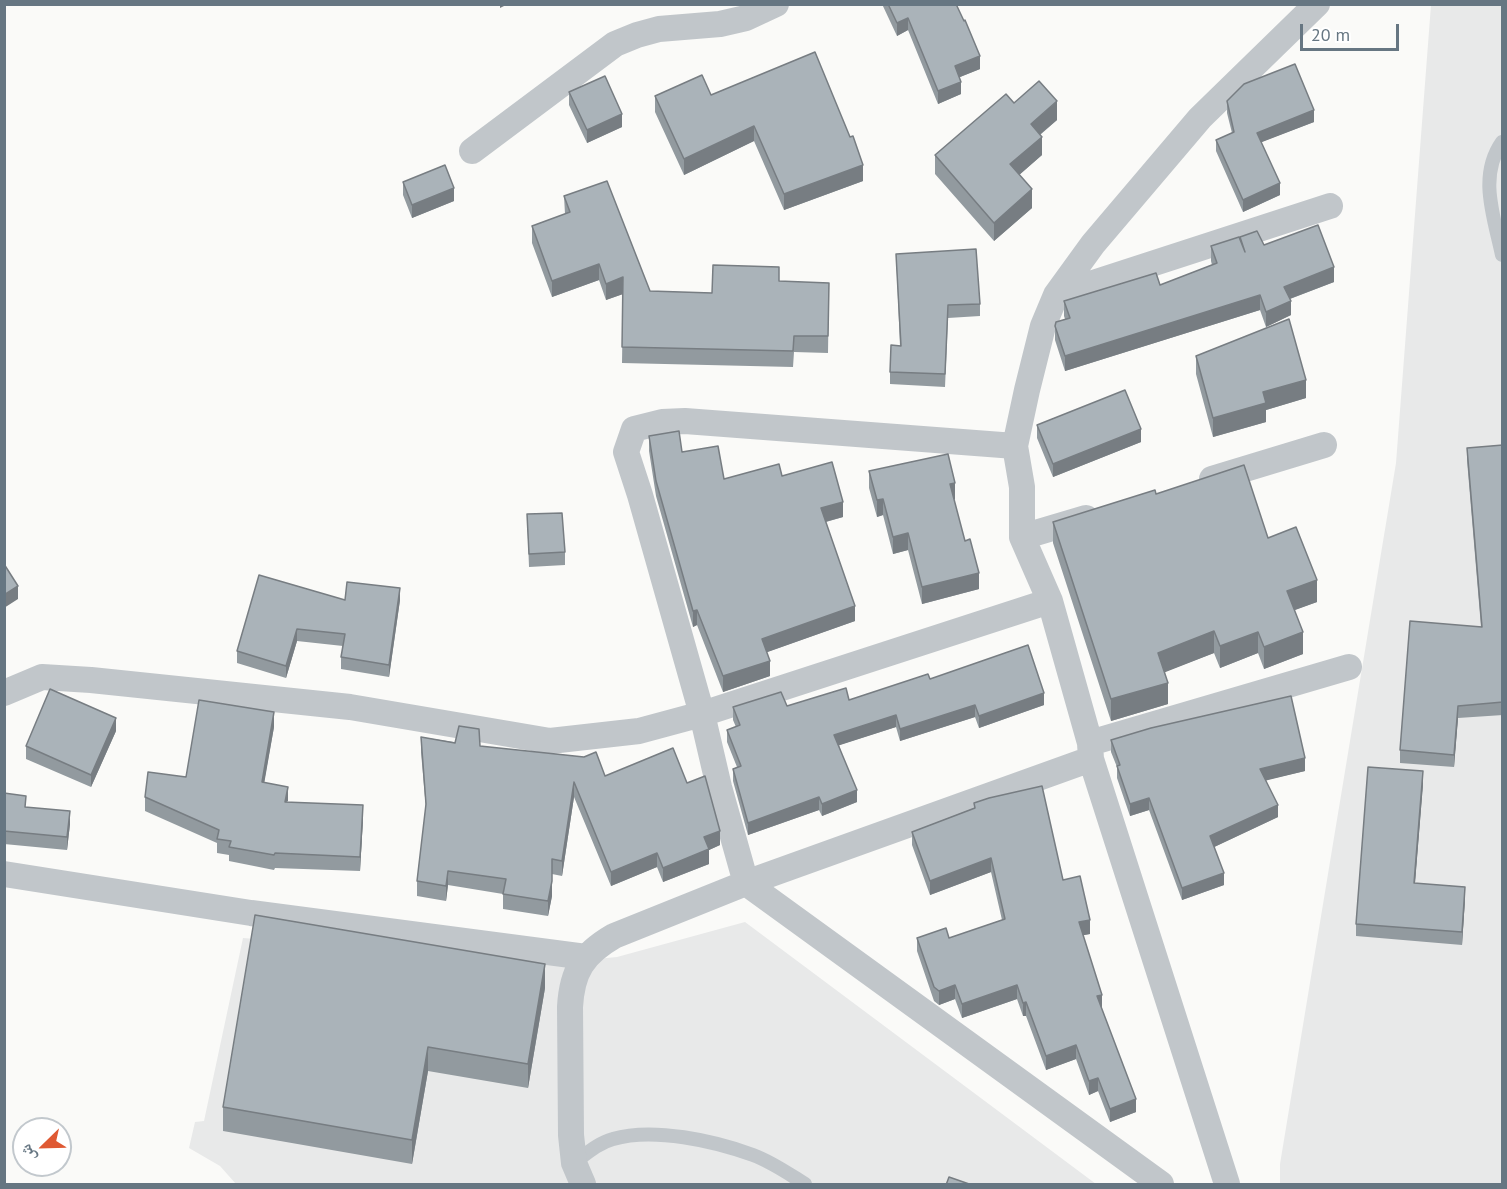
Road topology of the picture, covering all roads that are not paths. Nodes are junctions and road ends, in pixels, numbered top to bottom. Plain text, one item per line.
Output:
1 (776, 4) edge
2 (1317, 4) edge
3 (1503, 142) edge
4 (472, 151) dead end
5 (1330, 206) dead end
6 (1503, 255) edge
7 (1056, 296) junction
8 (1324, 445) dead end
9 (1015, 446) junction
10 (1190, 486) edge
11 (1112, 510) edge
12 (1022, 537) junction
13 (1050, 601) junction
14 (1349, 667) dead end
15 (4, 693) edge
16 (702, 714) junction
17 (1091, 751) junction
18 (4, 874) edge
19 (746, 883) junction
20 (586, 957) junction
21 (579, 1174) edge
22 (806, 1185) edge
23 (1161, 1185) edge
24 (1227, 1185) edge

1 - 4 street
2 - 7 street
3 - 6 lane
5 - 7 street
7 - 9 street
8 - 10 street
9 - 12 street
9 - 16 street
11 - 12 street
12 - 13 street
13 - 16 street
13 - 17 street
14 - 17 street
15 - 16 street
16 - 19 street
17 - 19 street
17 - 24 street
18 - 20 street
19 - 20 street
19 - 23 street
20 - 21 street
21 - 22 lane

